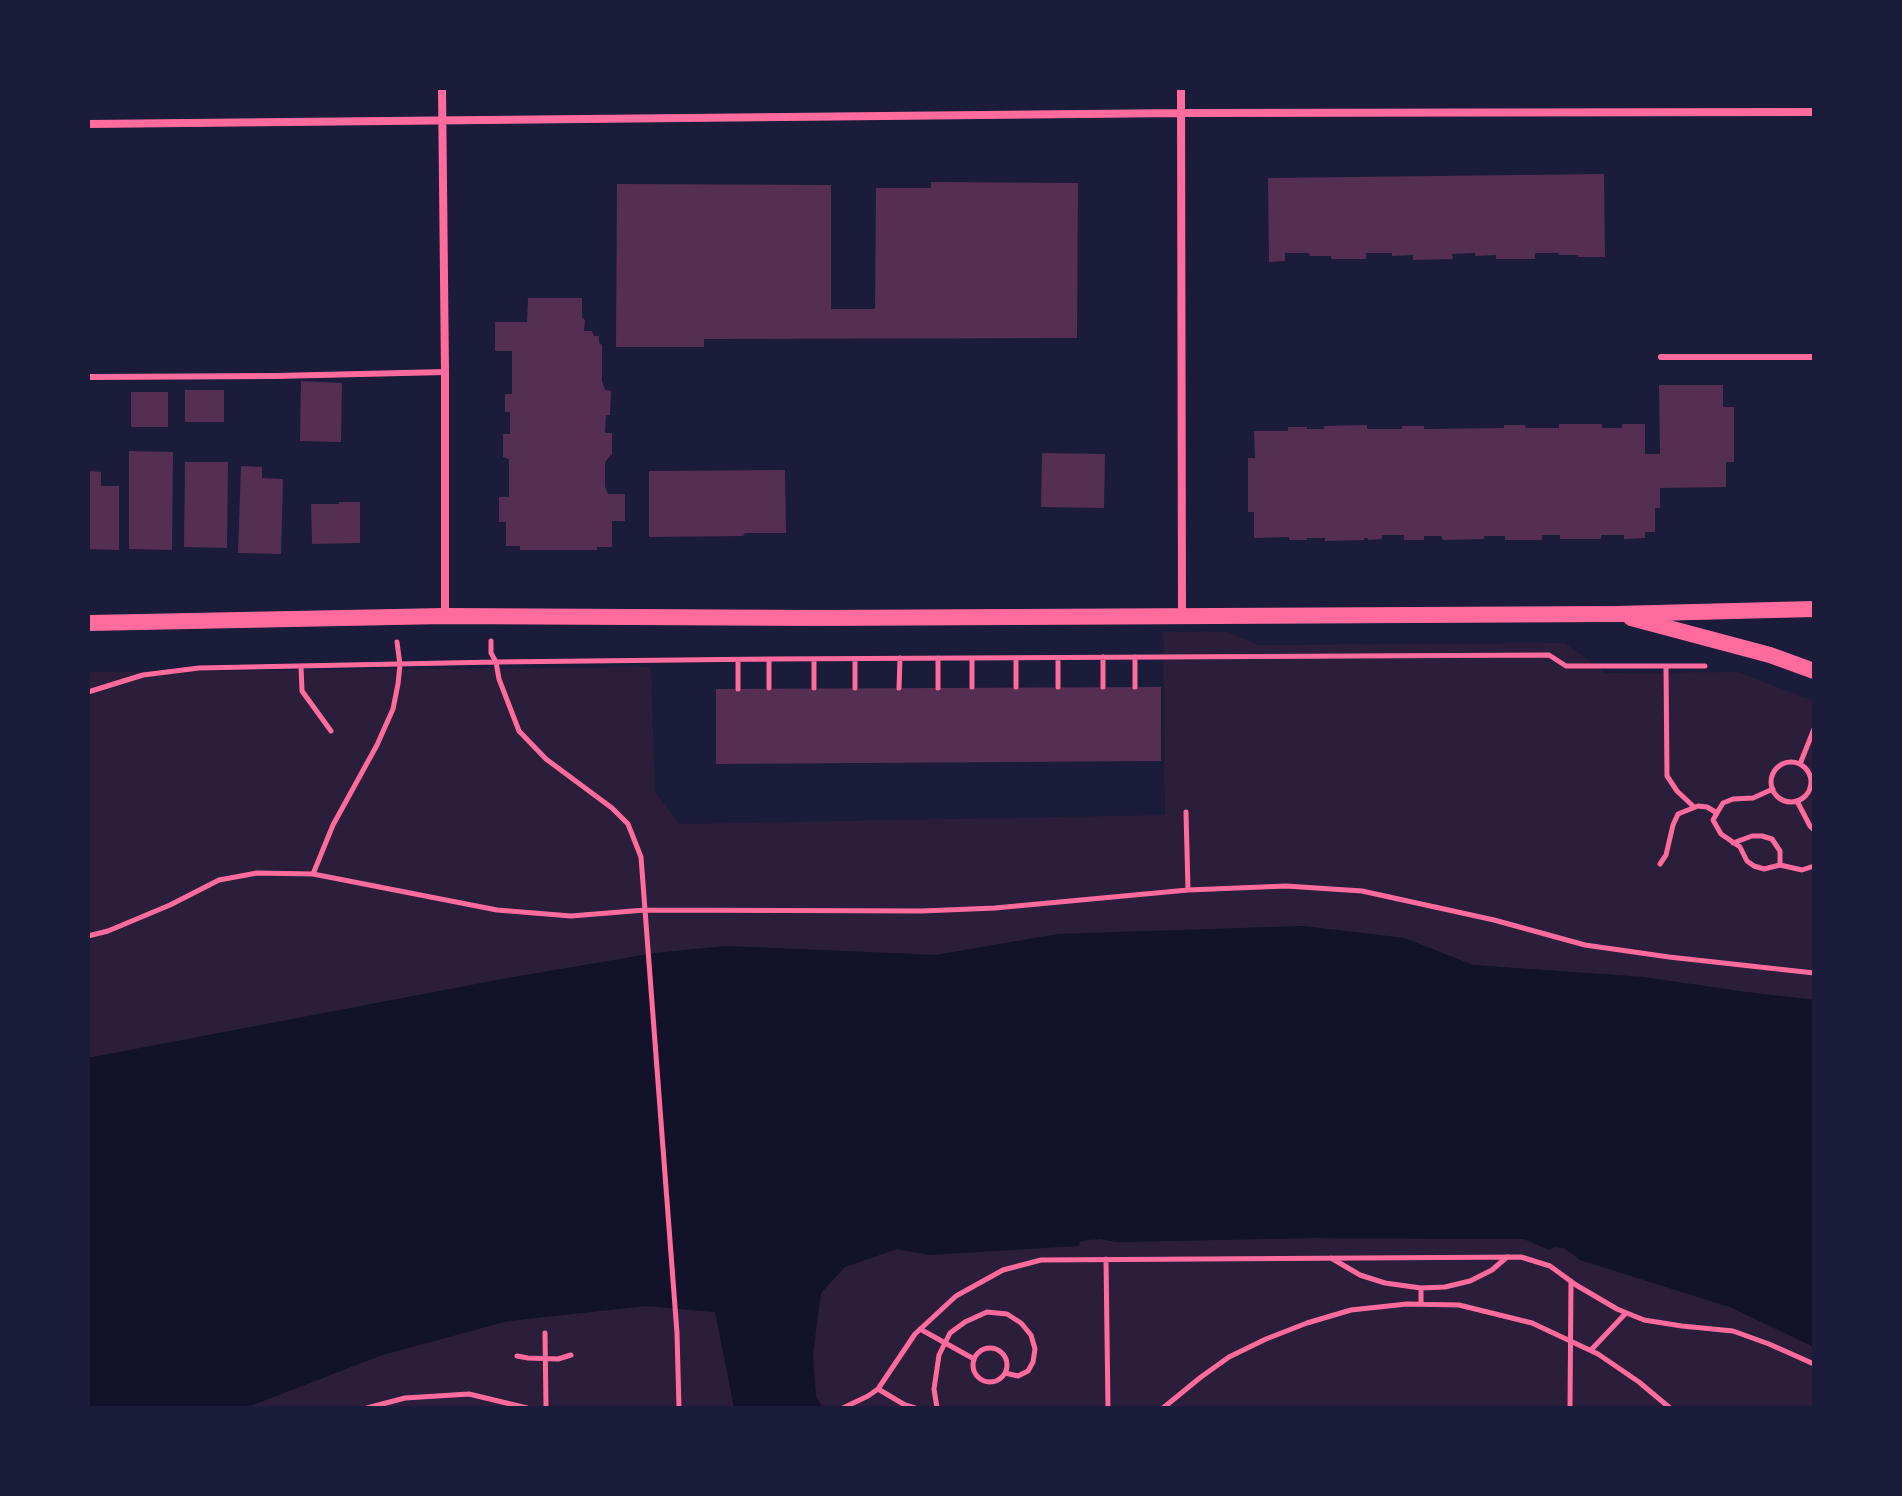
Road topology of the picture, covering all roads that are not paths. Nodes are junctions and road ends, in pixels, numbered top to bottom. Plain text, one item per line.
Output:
1 (442, 88) edge
2 (1181, 88) edge
3 (1814, 112) edge
4 (1181, 113) junction
5 (442, 121) junction
6 (88, 124) edge
7 (1661, 357) dead end
8 (1814, 357) edge
9 (445, 372) junction
10 (88, 377) edge
11 (1814, 609) edge
12 (1614, 614) junction
13 (445, 616) junction
14 (1182, 616) junction
15 (88, 623) edge
16 (1814, 671) edge

1 - 5 street
2 - 4 street
3 - 4 street
4 - 5 street
4 - 14 street
5 - 6 street
5 - 9 street
7 - 8 lane
9 - 10 lane
9 - 13 street
11 - 12 main road
12 - 14 main road
12 - 16 main road
13 - 14 main road
13 - 15 main road

